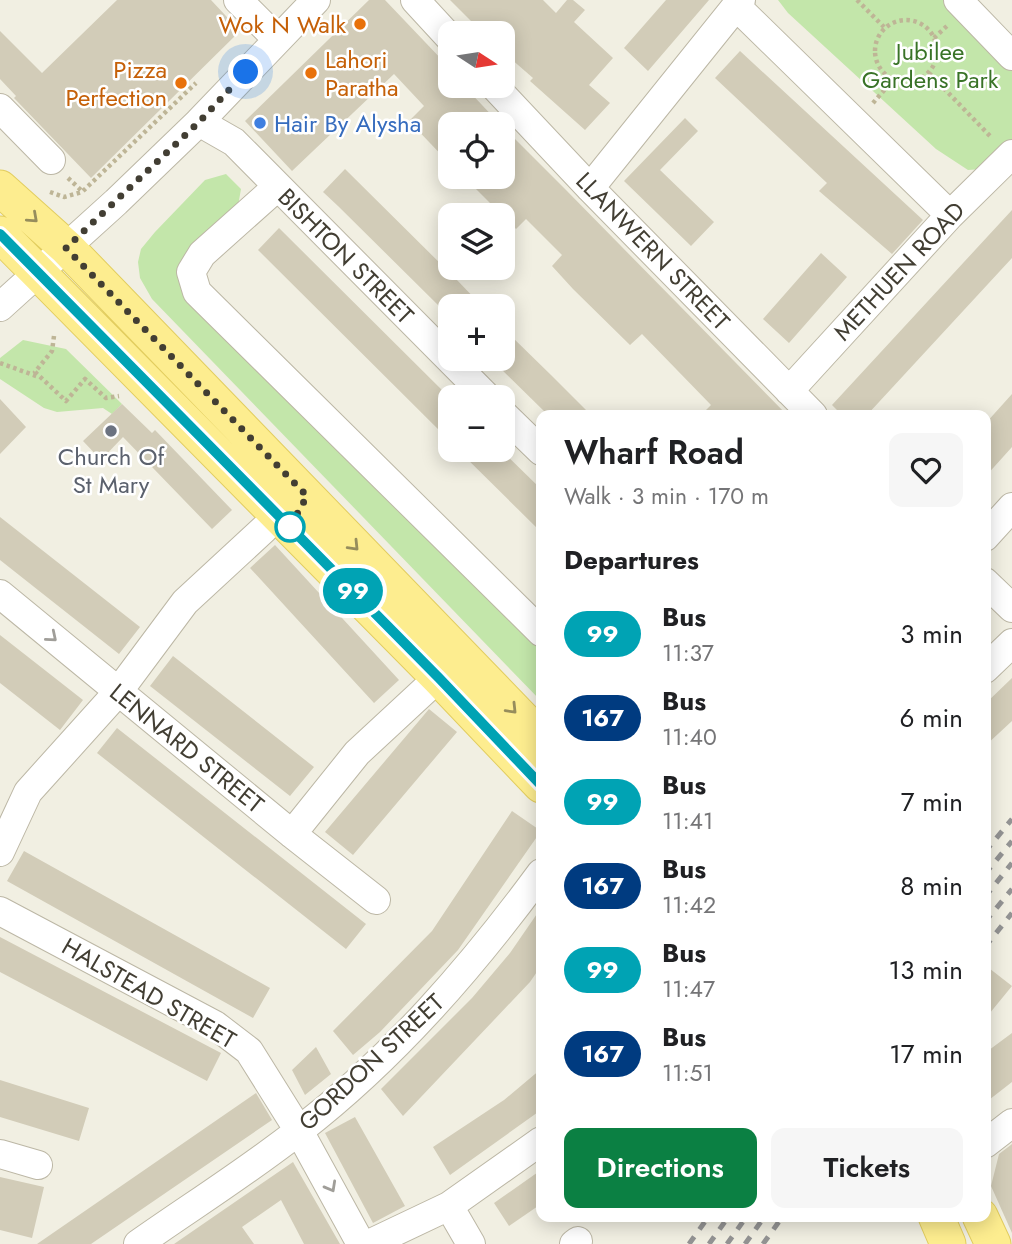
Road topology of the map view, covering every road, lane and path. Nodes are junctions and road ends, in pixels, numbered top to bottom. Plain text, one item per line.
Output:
1 (238, 0) edge
2 (316, 0) edge
3 (415, 0) edge
4 (857, 0) edge
5 (958, 0) edge
6 (739, 3) edge
7 (438, 25) edge
8 (884, 27) junction
9 (277, 39) junction
10 (1012, 56) edge
11 (929, 73) junction
12 (201, 79) dead end
13 (505, 98) edge
14 (0, 108) edge
15 (199, 122) junction
16 (1011, 156) edge
17 (51, 160) dead end
18 (277, 187) junction
19 (0, 188) edge
20 (590, 188) junction
21 (48, 191) dead end
22 (950, 215) junction
23 (0, 234) edge
24 (66, 248) junction
25 (39, 273) junction
26 (0, 307) edge
27 (54, 336) dead end
28 (0, 363) edge
29 (41, 377) junction
30 (475, 385) edge
31 (789, 391) junction
32 (123, 395) dead end
33 (808, 410) edge
34 (515, 426) edge
35 (536, 446) edge
36 (1012, 507) edge
37 (264, 529) dead end
38 (991, 530) edge
39 (991, 588) edge
40 (0, 594) edge
41 (1012, 608) edge
42 (536, 627) edge
43 (1012, 643) edge
44 (991, 663) edge
45 (425, 690) dead end
46 (118, 692) junction
47 (536, 733) edge
48 (536, 780) edge
49 (292, 834) junction
50 (0, 852) edge
51 (536, 879) edge
52 (376, 900) dead end
53 (0, 911) edge
54 (1012, 1123) edge
55 (299, 1131) junction
56 (991, 1139) edge
57 (536, 1145) edge
58 (0, 1154) edge
59 (38, 1165) dead end
60 (449, 1206) junction
61 (939, 1222) edge
62 (983, 1222) edge
63 (138, 1244) edge
64 (362, 1244) edge
65 (369, 1244) edge
66 (471, 1244) edge
67 (948, 1244) edge
68 (993, 1244) edge

1 - 9 street
2 - 9 street
3 - 7 street
4 - 8 path
5 - 10 street
6 - 20 street
6 - 22 street
8 - 11 path
8 - 11 path
9 - 15 street
11 - 16 path
12 - 21 path
13 - 20 street, LLANWERN STREET
14 - 17 street
15 - 18 street, BISHTON STREET
15 - 24 street
16 - 22 street, METHUEN ROAD
18 - 30 street, BISHTON STREET
18 - 42 street
19 -> 24 main road
20 - 31 street, LLANWERN STREET
22 - 31 street, METHUEN ROAD
23 - 25 main road
24 - 25 street
24 -> 47 main road
25 - 26 street
25 - 48 main road
27 - 29 path
28 - 29 path
29 - 32 path
31 - 33 street, LLANWERN STREET
34 - 35 street
36 - 38 street
37 - 46 street
39 - 41 street
40 -> 46 street, LENNARD STREET
43 - 44 street
45 - 49 street
46 - 49 street, LENNARD STREET
46 - 50 street
49 - 52 street, LENNARD STREET
51 - 55 street, GORDON STREET
53 - 55 street, HALSTEAD STREET
54 - 56 street
55 - 63 street, GORDON STREET
55 -> 64 street, HALSTEAD STREET
57 - 60 street
58 - 59 street
60 - 65 street
60 - 66 street
61 - 67 main road
62 - 68 main road

